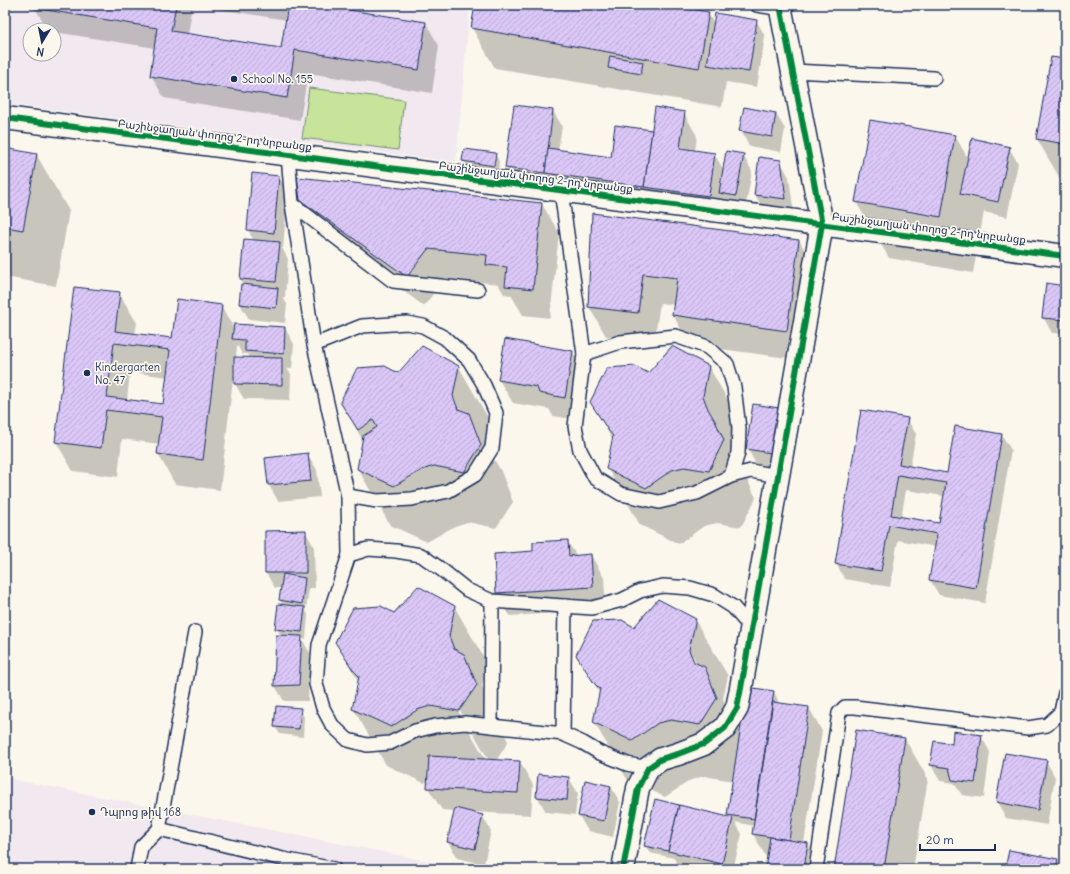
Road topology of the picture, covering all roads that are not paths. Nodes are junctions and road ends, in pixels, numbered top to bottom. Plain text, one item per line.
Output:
1 (757, 5) edge
2 (780, 7) edge
3 (793, 71) junction
4 (934, 78) dead end
5 (5, 118) edge
6 (288, 155) junction
7 (561, 191) junction
8 (292, 204) junction
9 (822, 224) junction
10 (1065, 256) edge
11 (478, 290) dead end
12 (314, 345) junction
13 (584, 354) junction
14 (731, 476) junction
15 (778, 476) junction
16 (348, 496) junction
17 (349, 555) junction
18 (492, 602) junction
19 (565, 606) junction
20 (751, 628) junction
21 (195, 632) dead end
22 (1065, 693) edge
23 (491, 726) junction
24 (563, 734) junction
25 (648, 768) junction
26 (159, 829) junction
27 (137, 869) edge
28 (334, 869) edge
29 (622, 869) edge
30 (816, 869) edge

1 - 2 lane
2 - 3 street
3 - 4 lane
3 - 9 street
5 - 6 street, Բաշինջաղյան փողոց 2-րդ նրբանցք
6 - 7 street, Բաշինջաղյան փողոց 2-րդ նրբանցք
6 - 8 lane
7 - 9 street, Բաշինջաղյան փողոց 2-րդ նրբանցք
7 - 13 lane
8 - 11 lane
8 - 12 lane
9 - 10 street, Բաշինջաղյան փողոց 2-րդ նրբանցք
9 - 15 street
12 - 16 lane
12 - 16 lane
13 - 14 lane
13 - 14 lane
14 - 15 lane
15 - 20 street
16 - 17 lane
17 - 18 lane
17 - 23 lane
18 - 19 lane
18 - 23 lane
19 - 20 lane
19 - 24 lane
20 - 25 street
21 - 26 lane
22 - 30 lane
23 - 24 lane
24 - 25 lane
25 - 29 street
26 - 27 lane
26 - 28 lane

